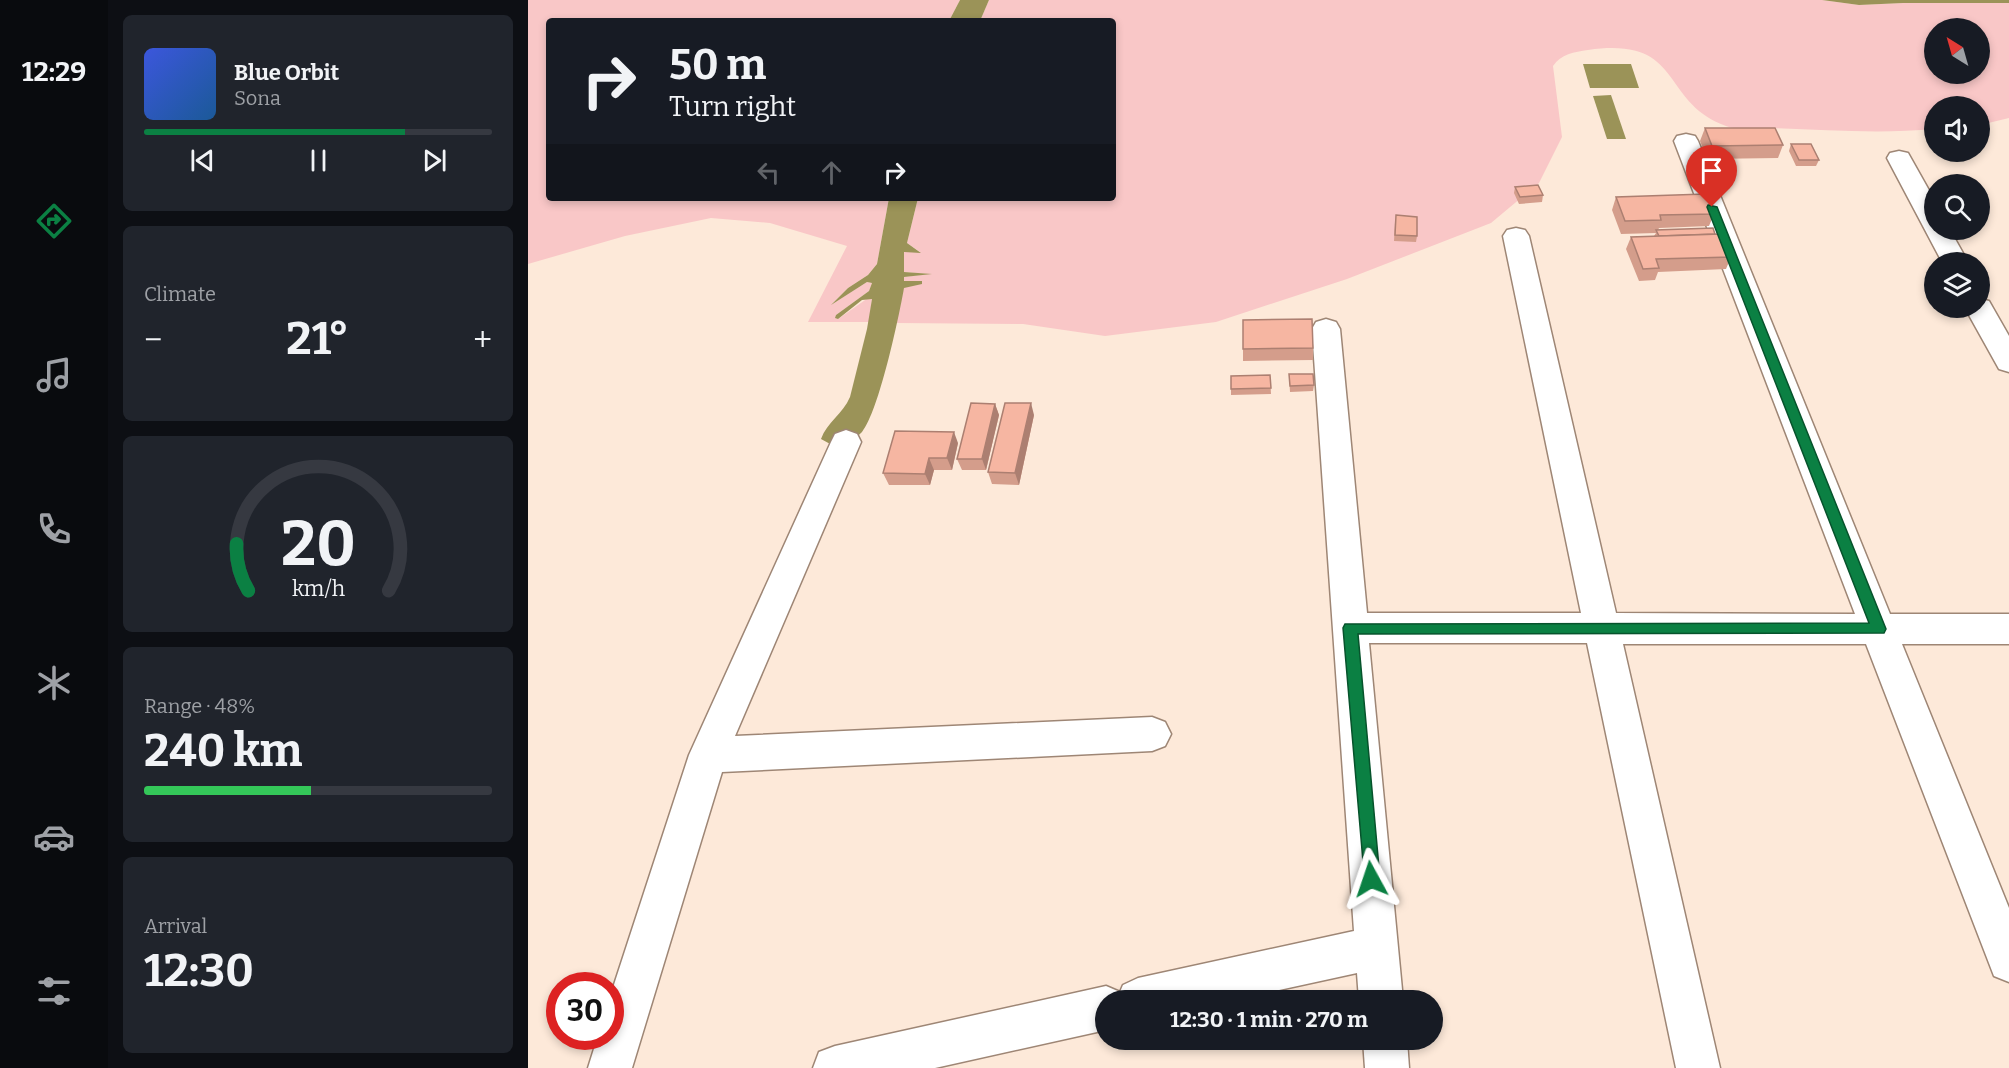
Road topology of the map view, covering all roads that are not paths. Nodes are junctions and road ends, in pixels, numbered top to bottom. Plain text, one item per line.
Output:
1 (1686, 141) dead end
2 (1899, 158) dead end
3 (1924, 205) edge
4 (1516, 236) dead end
5 (1985, 318) edge
6 (1326, 329) dead end
7 (2009, 362) edge
8 (846, 442) dead end
9 (1350, 628) junction
10 (1602, 629) junction
11 (1878, 629) junction
12 (2009, 629) edge
13 (1152, 734) dead end
14 (708, 755) junction
15 (1377, 947) junction
16 (2009, 961) edge
17 (1183, 990) edge
18 (1380, 990) edge
19 (1095, 1010) edge
20 (1385, 1050) edge
21 (610, 1068) edge
22 (836, 1068) edge
23 (1387, 1068) edge
24 (1698, 1068) edge

1 - 11 street
2 - 3 street
4 - 10 street
5 - 7 street
6 - 9 street
8 - 14 street
9 - 10 street
9 - 15 street
10 - 11 street
10 - 24 street
11 - 12 street
11 - 16 street
13 - 14 street
14 - 21 street
15 - 17 street
15 - 18 street
19 - 22 street
20 - 23 street

